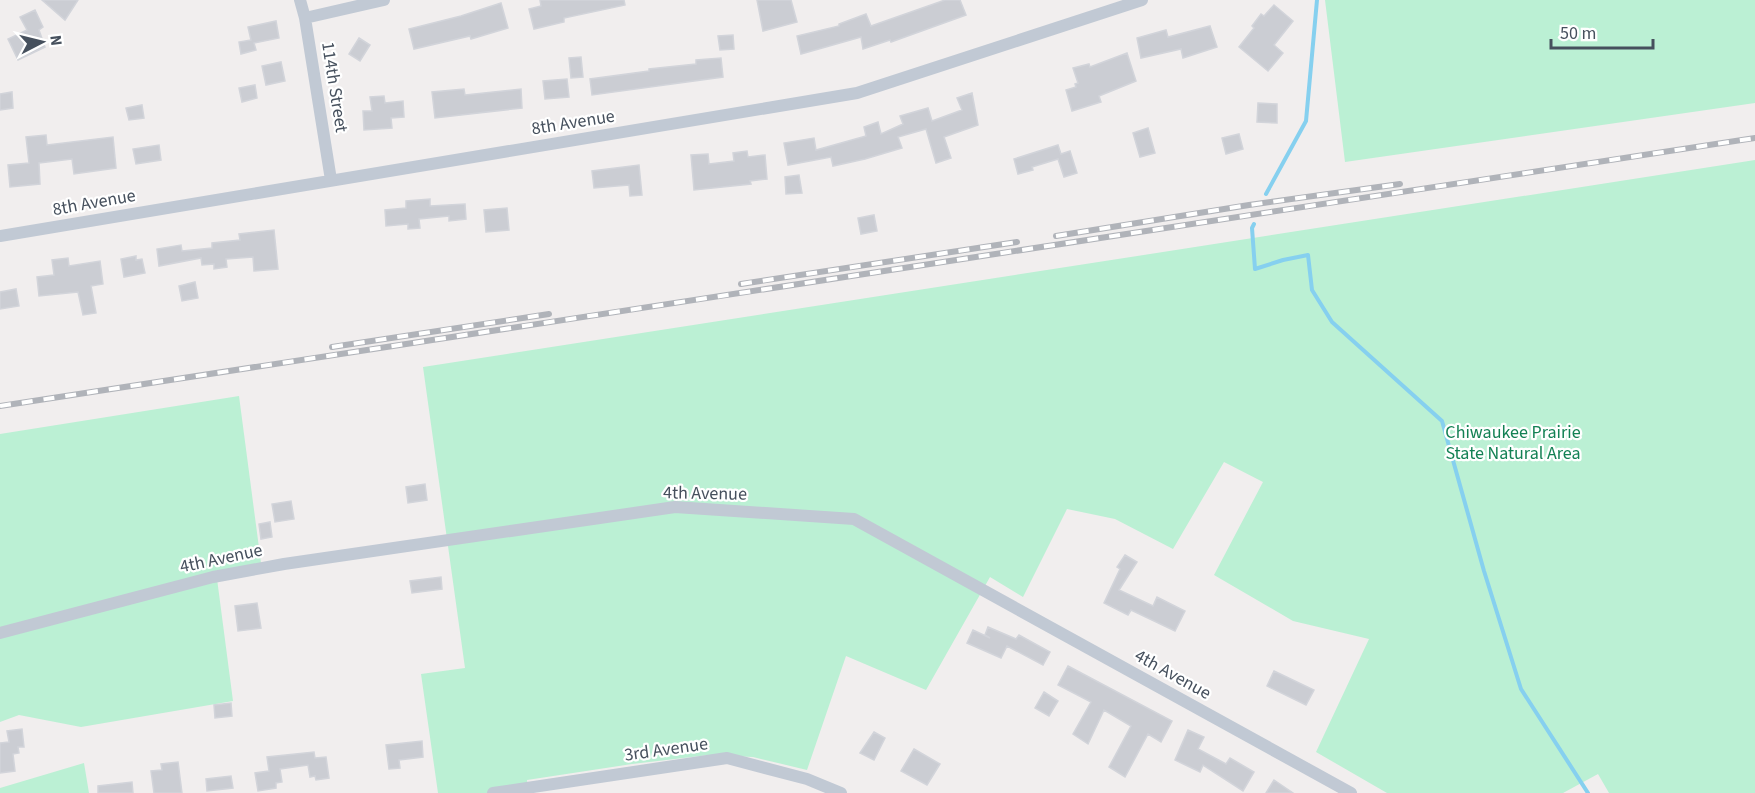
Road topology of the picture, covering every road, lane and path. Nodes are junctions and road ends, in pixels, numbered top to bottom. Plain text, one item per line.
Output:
1 (300, 0) edge
2 (384, 0) edge
3 (1142, 0) edge
4 (305, 18) junction
5 (332, 180) junction
6 (0, 236) edge
7 (0, 633) edge
8 (493, 793) edge
9 (841, 793) edge
10 (1351, 793) edge

1 - 4 street, 114th Street
2 - 4 street
3 - 5 street, 8th Avenue
4 - 5 street, 114th Street
5 - 6 street, 8th Avenue
7 - 10 street, 4th Avenue
8 - 9 street, 3rd Avenue

